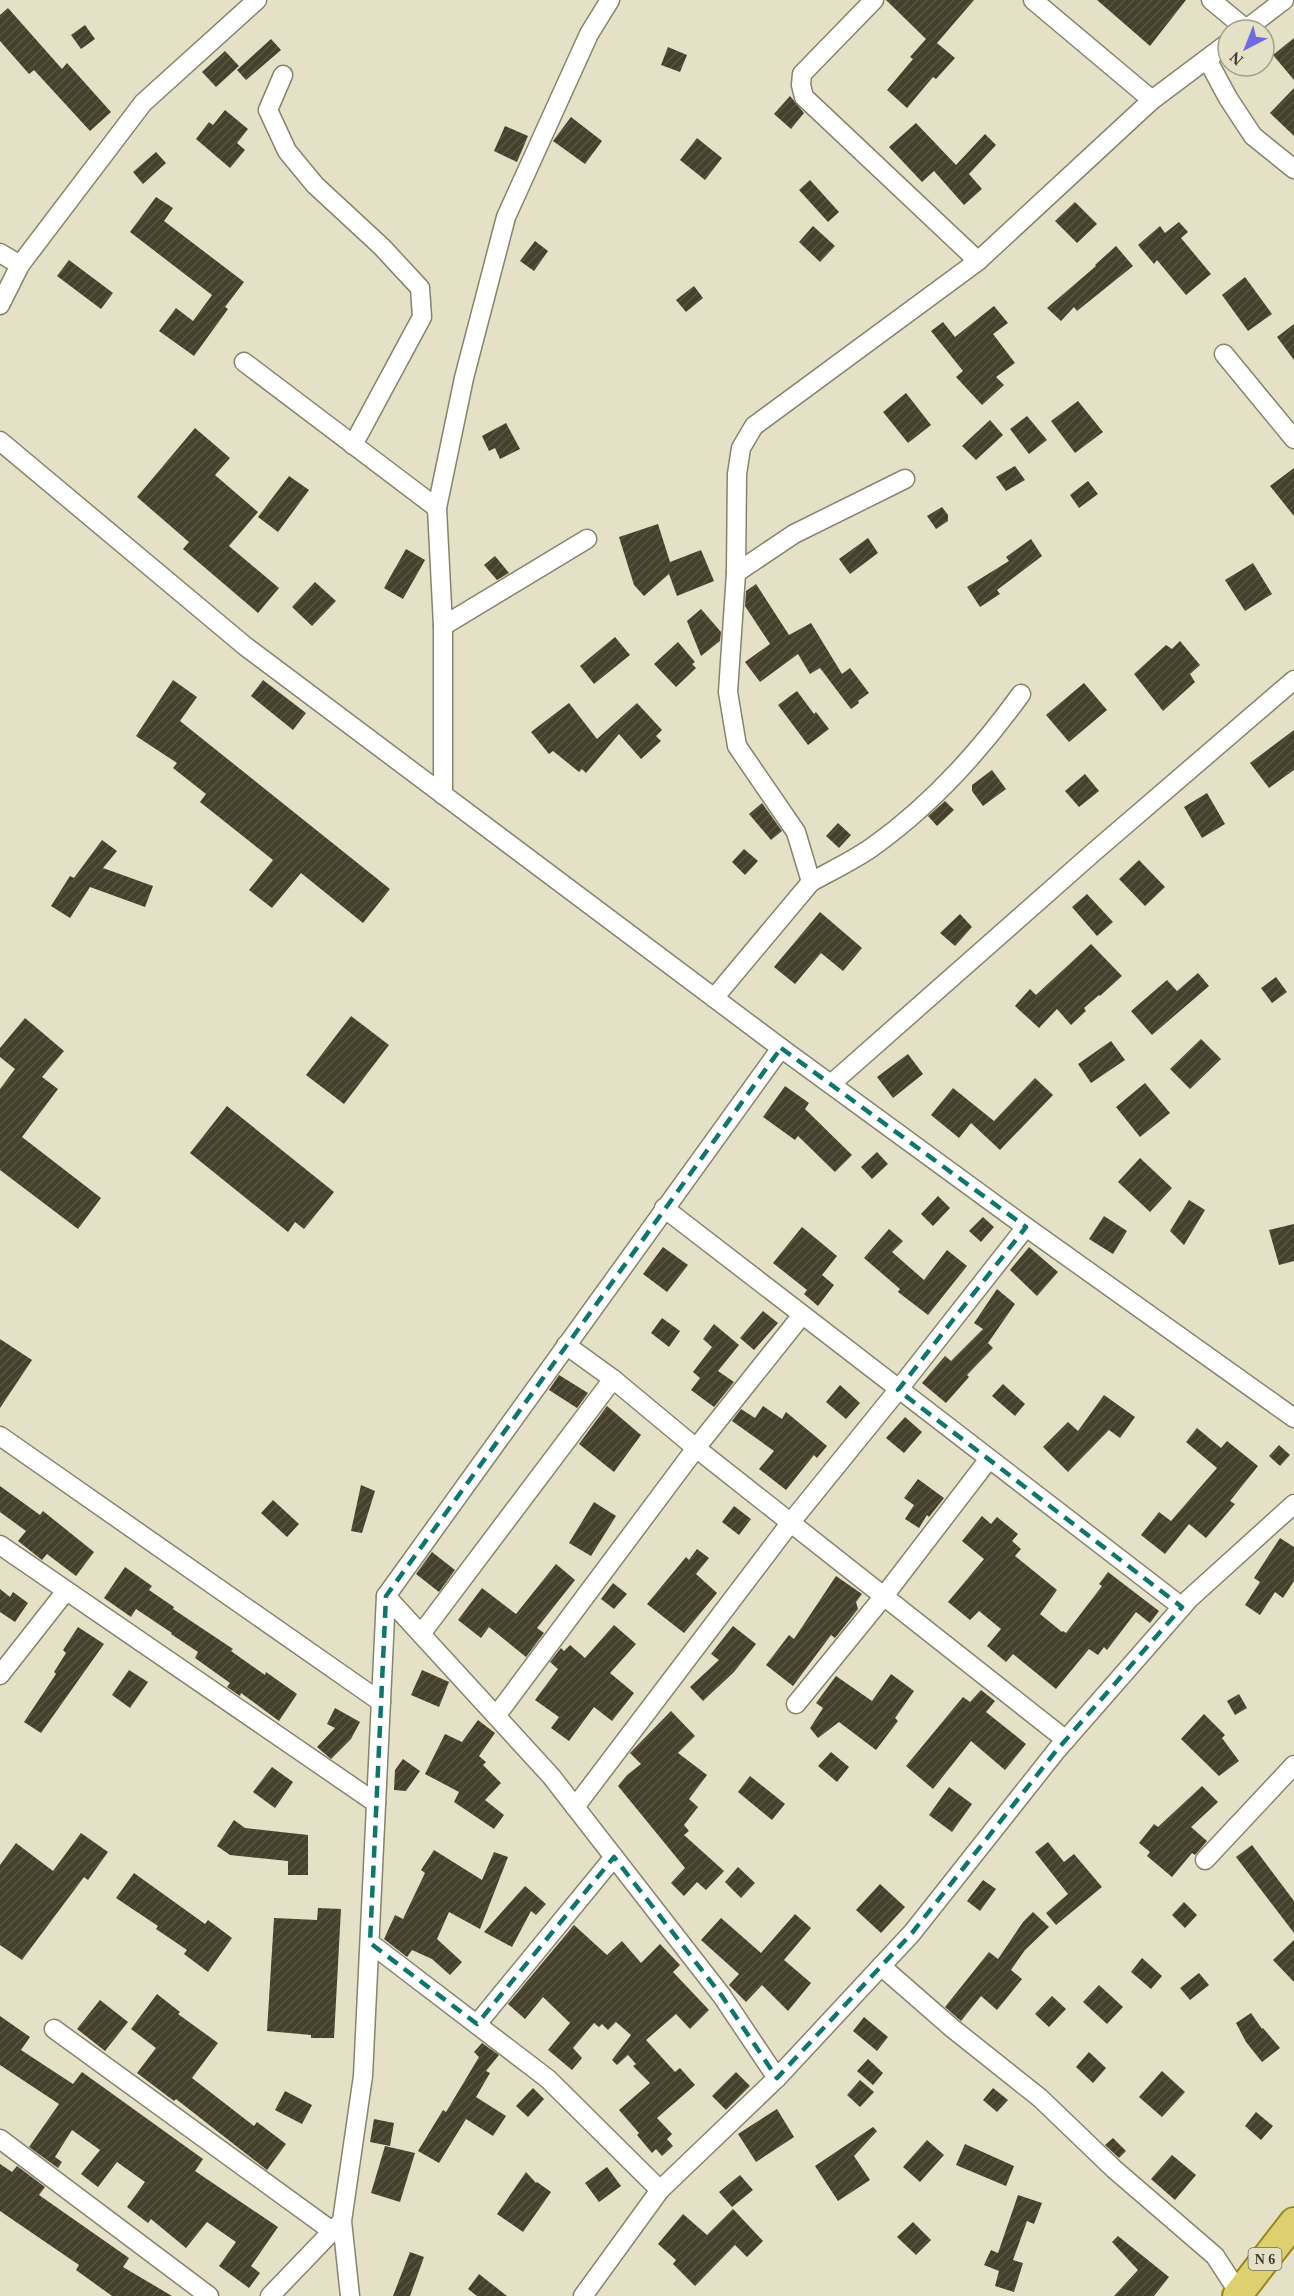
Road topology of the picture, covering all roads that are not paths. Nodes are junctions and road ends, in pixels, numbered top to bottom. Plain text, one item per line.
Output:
1 (256, 0) edge
2 (610, 0) edge
3 (874, 0) edge
4 (1033, 0) edge
5 (1212, 0) edge
6 (1284, 0) edge
7 (1232, 18) edge
8 (1261, 18) edge
9 (1216, 52) edge
10 (1207, 59) junction
11 (283, 75) dead end
12 (1152, 100) junction
13 (1294, 169) edge
14 (0, 253) edge
15 (978, 261) junction
16 (20, 265) junction
17 (0, 305) edge
18 (1224, 354) dead end
19 (244, 363) dead end
20 (1294, 439) edge
21 (0, 441) edge
22 (353, 445) junction
23 (905, 479) dead end
24 (437, 508) junction
25 (587, 539) dead end
26 (736, 573) junction
27 (443, 626) junction
28 (1294, 680) edge
29 (1021, 694) dead end
30 (443, 795) junction
31 (811, 882) junction
32 (714, 998) junction
33 (781, 1048) junction
34 (831, 1084) junction
35 (664, 1208) junction
36 (1026, 1227) junction
37 (802, 1315) junction
38 (566, 1345) junction
39 (613, 1379) junction
40 (898, 1390) junction
41 (1294, 1418) edge
42 (0, 1436) edge
43 (696, 1448) junction
44 (989, 1459) junction
45 (1294, 1504) edge
46 (790, 1522) junction
47 (0, 1545) edge
48 (66, 1591) junction
49 (386, 1596) junction
50 (884, 1596) junction
51 (1182, 1607) junction
52 (421, 1634) junction
53 (0, 1675) edge
54 (381, 1702) junction
55 (796, 1704) dead end
56 (496, 1716) junction
57 (1066, 1740) junction
58 (1294, 1765) edge
59 (376, 1803) junction
60 (575, 1807) junction
61 (614, 1857) junction
62 (1204, 1860) dead end
63 (370, 1943) junction
64 (881, 1966) junction
65 (477, 2024) junction
66 (54, 2029) dead end
67 (777, 2078) junction
68 (0, 2139) edge
69 (660, 2190) junction
70 (1294, 2222) edge
71 (337, 2226) junction
72 (1239, 2295) edge
73 (209, 2296) edge
74 (270, 2296) edge
75 (350, 2296) edge
76 (583, 2296) edge

1 - 16 street
2 - 24 street
3 - 15 street
4 - 12 street
5 - 7 street
6 - 8 street
9 - 10 street
10 - 12 street
10 - 13 street
11 - 22 street
12 - 15 street
14 - 16 street
15 - 26 street
16 - 17 street
18 - 20 street
19 - 22 street
21 - 30 street
22 - 24 street
23 - 26 street
24 - 27 street
25 - 27 street
26 - 31 street
27 - 30 street
28 - 34 street
29 - 31 street
30 - 32 street
31 - 32 street
32 - 33 street
33 - 34 street
33 - 35 street
34 - 36 street
35 - 37 street
35 - 38 street
36 - 40 street
36 - 41 street
37 - 40 street
37 - 43 street
38 - 39 street
38 - 49 street
39 - 43 street
39 - 52 street
40 - 44 street
40 - 46 street
42 - 54 street
43 - 46 street
43 - 56 street
44 - 50 street
44 - 51 street
45 - 51 street
46 - 50 street
46 - 60 street
47 - 48 street
48 - 53 street
48 - 59 street
49 - 52 street
49 - 54 street
50 - 55 street
50 - 57 street
51 - 57 street
52 - 56 street
54 - 59 street
56 - 60 street
57 - 64 street
58 - 62 street
59 - 63 street
60 - 61 street
61 - 65 street
61 - 67 street
63 - 65 street
63 - 71 street
64 - 67 street
64 - 72 street
65 - 69 street
66 - 71 street
67 - 69 street
68 - 73 street
69 - 76 street
70 - 72 main road, N 6
71 - 74 street
71 - 75 street

